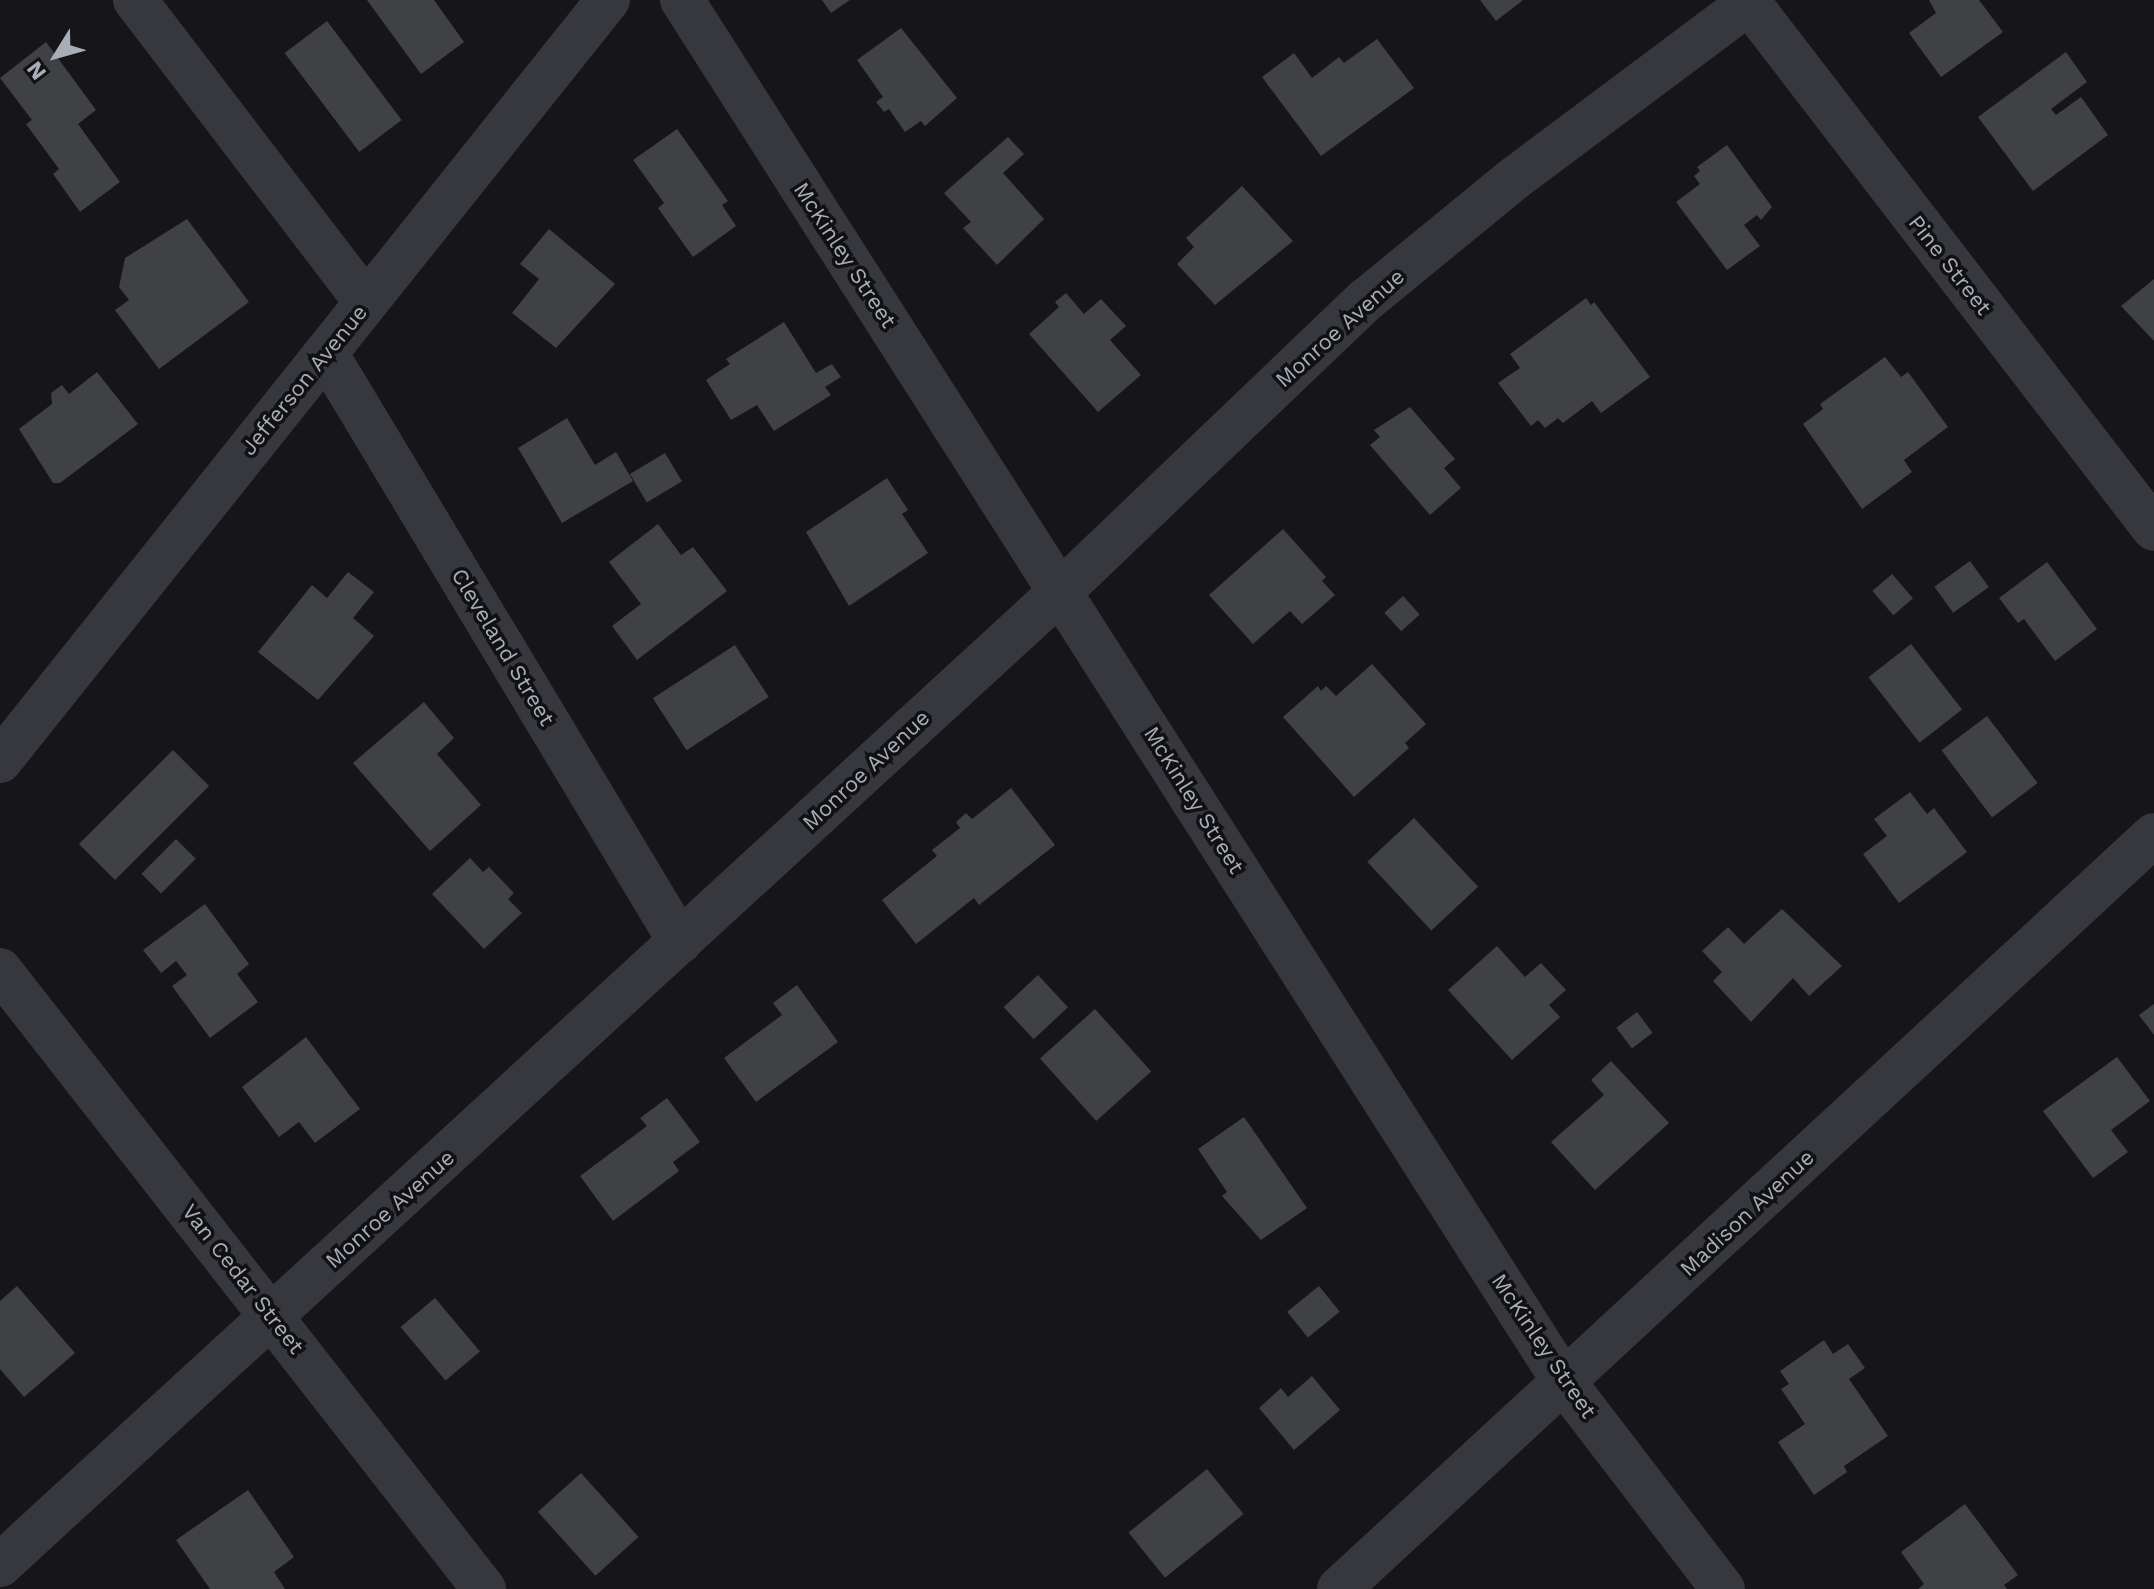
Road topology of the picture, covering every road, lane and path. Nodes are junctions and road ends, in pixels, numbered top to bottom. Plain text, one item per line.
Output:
1 (135, 0) edge
2 (608, 0) edge
3 (682, 0) edge
4 (1750, 1) edge
5 (366, 302) junction
6 (326, 353) junction
7 (2154, 529) edge
8 (1061, 591) junction
9 (0, 761) edge
10 (2154, 835) edge
11 (680, 942) junction
12 (0, 970) edge
13 (271, 1315) junction
14 (1564, 1382) junction
15 (0, 1565) edge
16 (484, 1589) edge
17 (1339, 1589) edge
18 (1723, 1589) edge

1 - 5 street
2 - 5 street, Jefferson Avenue
3 - 8 street, McKinley Street
4 - 7 street, Pine Street
4 - 8 street, Monroe Avenue
5 - 6 street, Jefferson Avenue
6 - 9 street, Jefferson Avenue
6 - 11 street, Cleveland Street
8 - 11 street, Monroe Avenue
8 - 14 street, McKinley Street
10 - 14 street, Madison Avenue
11 - 13 street, Monroe Avenue
12 - 13 street, Van Cedar Street
13 - 15 street, Monroe Avenue
13 - 16 street, Van Cedar Street
14 - 17 street, Madison Avenue
14 - 18 street, McKinley Street

